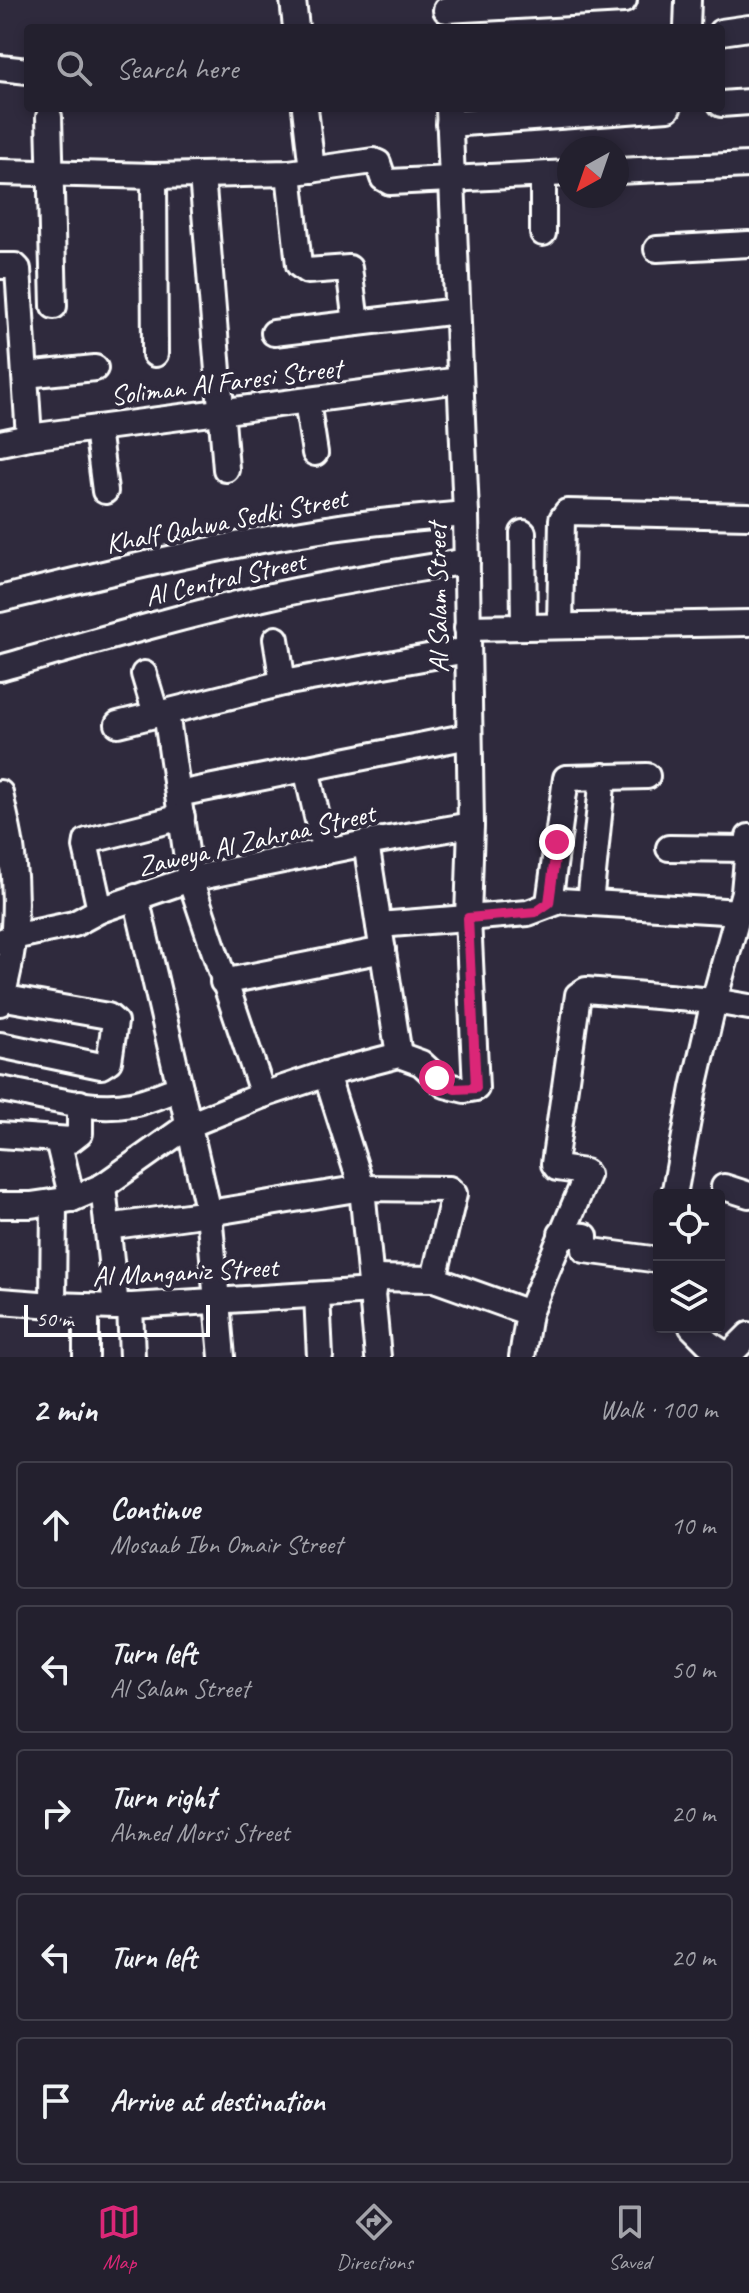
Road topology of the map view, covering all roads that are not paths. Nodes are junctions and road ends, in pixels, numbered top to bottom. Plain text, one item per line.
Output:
1 (293, 0) edge
2 (624, 0) edge
3 (688, 0) edge
4 (446, 13) edge
5 (296, 24) edge
6 (687, 24) edge
7 (749, 28) edge
8 (725, 31) edge
9 (0, 68) edge
10 (24, 71) edge
11 (749, 102) edge
12 (725, 104) edge
13 (305, 112) edge
14 (558, 112) edge
15 (449, 116) edge
16 (49, 117) dead end
17 (749, 165) edge
18 (629, 170) edge
19 (0, 172) edge
20 (300, 172) junction
21 (51, 173) junction
22 (557, 174) edge
23 (202, 175) junction
24 (543, 175) junction
25 (154, 176) junction
26 (451, 179) junction
27 (543, 233) dead end
28 (749, 244) edge
29 (657, 249) dead end
30 (0, 266) edge
31 (54, 306) dead end
32 (457, 311) junction
33 (356, 323) junction
34 (274, 333) dead end
35 (155, 354) dead end
36 (95, 368) dead end
37 (25, 375) junction
38 (460, 380) junction
39 (307, 401) junction
40 (221, 413) junction
41 (97, 428) junction
42 (29, 437) junction
43 (0, 443) edge
44 (315, 453) dead end
45 (226, 469) dead end
46 (105, 491) dead end
47 (466, 514) junction
48 (749, 516) edge
49 (523, 533) dead end
50 (467, 561) junction
51 (0, 599) edge
52 (749, 623) edge
53 (560, 626) junction
54 (524, 627) junction
55 (276, 639) dead end
56 (467, 639) junction
57 (0, 668) edge
58 (144, 674) dead end
59 (283, 683) junction
60 (161, 713) junction
61 (118, 724) dead end
62 (469, 736) junction
63 (306, 768) junction
64 (603, 776) junction
65 (647, 776) dead end
66 (0, 793) edge
67 (180, 805) junction
68 (3, 818) edge
69 (471, 825) junction
70 (366, 843) junction
71 (748, 843) edge
72 (669, 848) dead end
73 (325, 852) junction
74 (190, 879) junction
75 (136, 897) junction
76 (744, 899) edge
77 (549, 903) junction
78 (590, 903) junction
79 (100, 910) junction
80 (468, 918) junction
81 (379, 925) junction
82 (6, 939) edge
83 (383, 950) junction
84 (223, 982) junction
85 (1, 999) edge
86 (714, 1001) junction
87 (749, 1007) edge
88 (0, 1045) edge
89 (399, 1055) junction
90 (326, 1074) junction
91 (180, 1088) junction
92 (0, 1089) edge
93 (263, 1095) junction
94 (80, 1103) junction
95 (189, 1125) junction
96 (0, 1135) edge
97 (58, 1140) junction
98 (103, 1186) junction
99 (724, 1187) dead end
100 (362, 1188) junction
101 (675, 1189) edge
102 (749, 1195) edge
103 (63, 1200) junction
104 (0, 1205) edge
105 (209, 1213) junction
106 (107, 1227) junction
107 (561, 1234) junction
108 (653, 1259) edge
109 (434, 1279) junction
110 (372, 1285) junction
111 (317, 1295) junction
112 (0, 1301) edge
113 (217, 1301) junction
114 (53, 1305) junction
115 (123, 1306) junction
116 (86, 1307) junction
117 (529, 1313) junction
118 (698, 1333) edge
119 (749, 1335) edge
120 (86, 1357) edge
121 (132, 1357) edge
122 (222, 1357) edge
123 (320, 1357) edge
124 (378, 1357) edge
125 (522, 1357) edge
126 (727, 1357) edge

1 - 5 street
2 - 4 street
3 - 6 street
7 - 8 street
9 - 10 street
11 - 12 street
13 - 20 street
14 - 15 street
15 - 26 street, Al Salam Street
16 - 21 street
17 - 18 street
19 - 21 street
20 - 23 street
20 - 26 street
20 - 33 street
21 - 25 street
21 - 31 street
22 - 24 street
23 - 25 street
23 - 40 street
24 - 26 street
24 - 27 street
25 - 35 street
26 - 32 street, Al Salam Street
28 - 29 street
30 - 37 street
32 - 33 street
32 - 38 street, Al Salam Street
33 - 34 street
36 - 37 street
37 - 42 street
38 - 39 street, Soliman Al Faresi Street
38 - 47 street, Al Salam Street
39 - 40 street, Soliman Al Faresi Street
39 - 44 street
40 - 41 street, Soliman Al Faresi Street
40 - 45 street
41 - 42 street, Soliman Al Faresi Street
41 - 46 street
42 - 43 street, Soliman Al Faresi Street
47 - 50 street, Al Salam Street
47 - 51 street, Khalf Qahwa Sedki Street
48 - 53 street
49 - 54 street
50 - 56 street, Al Salam Street
50 - 57 street, Al Central Street
52 - 53 street
53 - 54 street
54 - 56 street
55 - 59 street
56 - 59 street
56 - 62 street, Al Salam Street
58 - 60 street
59 - 60 street
60 - 61 street
60 - 67 street
62 - 63 street
62 - 69 street, Al Salam Street
63 - 67 street
63 - 73 street
64 - 65 street
64 - 77 street
64 - 78 street
66 - 68 street
67 - 74 street
67 - 79 street
68 - 82 street
69 - 70 street, Zaweya Al Zahraa Street
69 - 80 street, Al Salam Street
70 - 73 street, Zaweya Al Zahraa Street
70 - 81 street
71 - 72 street
71 - 76 street
73 - 74 street, Zaweya Al Zahraa Street
74 - 75 street, Zaweya Al Zahraa Street
74 - 84 street
75 - 79 street, Zaweya Al Zahraa Street
75 - 91 street
76 - 78 street
76 - 86 street
77 - 78 street
77 - 80 street
79 - 82 street, Zaweya Al Zahraa Street
80 - 81 street
80 - 89 street, Al Salam Street
81 - 83 street
82 - 85 street
83 - 84 street
83 - 89 street
84 - 93 street
85 - 88 street
86 - 87 street
86 - 101 street
86 - 107 street
89 - 90 street
90 - 93 street
90 - 100 street
91 - 94 street
91 - 95 street
92 - 94 street
93 - 95 street
94 - 97 street
95 - 98 street
95 - 105 street
96 - 97 street
97 - 103 street
98 - 103 street
98 - 106 street
99 - 102 street
100 - 105 street
100 - 109 street
100 - 110 street
103 - 104 street
103 - 114 street
105 - 106 street
105 - 113 street
106 - 115 street
107 - 108 street
107 - 117 street
109 - 110 street, Al Manganiz Street
109 - 117 street, Al Manganiz Street
110 - 111 street, Al Manganiz Street
110 - 124 street
111 - 113 street, Al Manganiz Street
111 - 123 street
112 - 114 street, Al Manganiz Street
113 - 115 street, Al Manganiz Street
113 - 122 street
114 - 116 street, Al Manganiz Street
115 - 116 street, Al Manganiz Street
115 - 121 street
116 - 120 street
117 - 125 street
118 - 126 street
119 - 126 street

